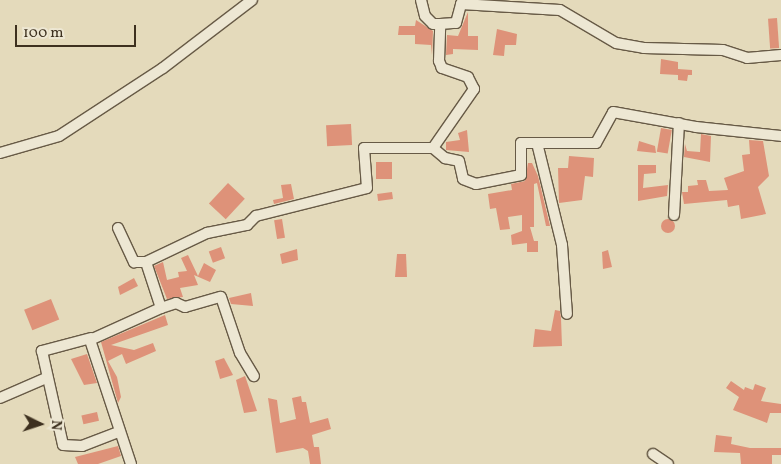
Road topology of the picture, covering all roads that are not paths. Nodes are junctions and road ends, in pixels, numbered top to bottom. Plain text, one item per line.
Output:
1 (252, 0) edge
2 (421, 0) edge
3 (440, 24) junction
4 (781, 54) edge
5 (679, 123) junction
6 (781, 136) edge
7 (537, 143) junction
8 (433, 148) junction
9 (0, 153) edge
10 (674, 215) dead end
11 (118, 228) dead end
12 (146, 262) junction
13 (161, 308) junction
14 (567, 314) dead end
15 (91, 338) junction
16 (254, 376) dead end
17 (46, 378) junction
18 (0, 398) edge
19 (119, 432) junction
20 (653, 454) dead end
21 (132, 464) edge
22 (668, 464) edge

1 - 9 street
2 - 3 street
3 - 4 street
3 - 8 street
5 - 6 street
5 - 7 street
5 - 10 street
7 - 8 street
7 - 14 street
8 - 12 street
11 - 12 street
12 - 13 street
13 - 15 street
13 - 16 street
15 - 17 street
15 - 19 street
17 - 18 street
17 - 19 street
19 - 21 street
20 - 22 street

